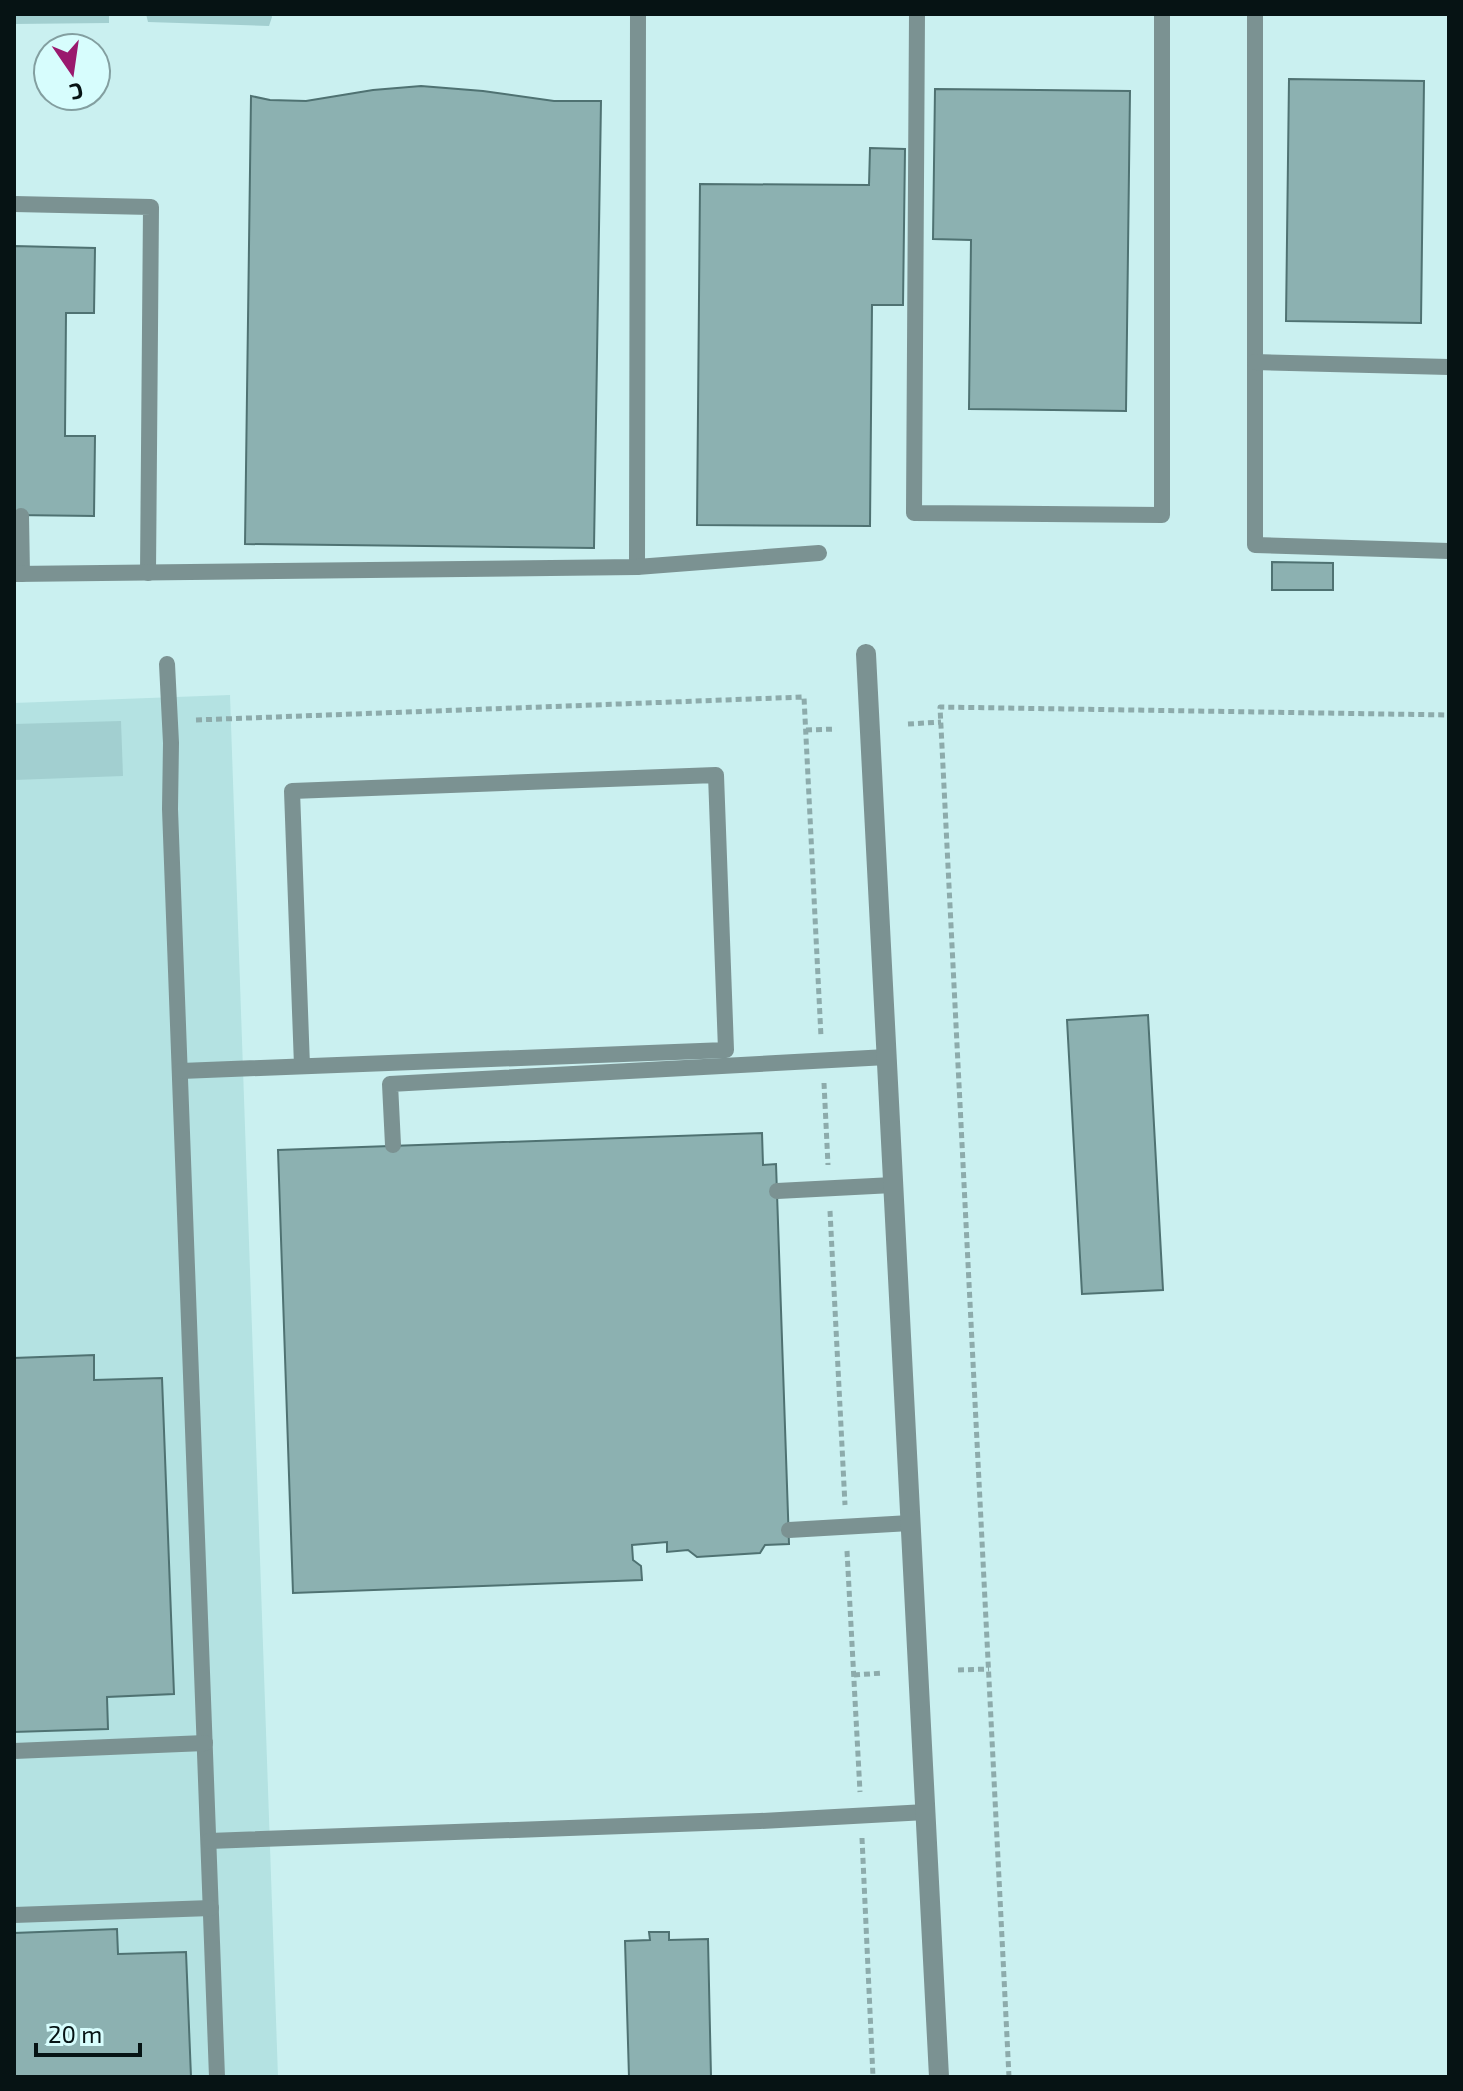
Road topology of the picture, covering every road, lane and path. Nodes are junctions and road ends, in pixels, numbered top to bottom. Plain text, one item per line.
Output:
1 (638, 14) edge
2 (917, 14) edge
3 (1162, 14) edge
4 (1255, 14) edge
5 (14, 204) edge
6 (1255, 362) junction
7 (1449, 367) edge
8 (21, 516) dead end
9 (1449, 551) edge
10 (819, 553) dead end
11 (637, 567) junction
12 (148, 573) junction
13 (18, 574) edge
14 (866, 654) dead end
15 (167, 664) dead end
16 (1449, 715) edge
17 (170, 721) junction
18 (941, 722) junction
19 (908, 724) dead end
20 (836, 729) dead end
21 (806, 730) junction
22 (887, 1057) junction
23 (822, 1061) junction
24 (302, 1066) junction
25 (181, 1071) junction
26 (393, 1145) dead end
27 (893, 1185) junction
28 (829, 1189) junction
29 (777, 1191) dead end
30 (910, 1523) junction
31 (846, 1527) junction
32 (789, 1530) dead end
33 (989, 1669) junction
34 (958, 1670) dead end
35 (883, 1673) dead end
36 (854, 1675) junction
37 (205, 1743) junction
38 (14, 1751) edge
39 (926, 1812) junction
40 (861, 1815) junction
41 (209, 1841) junction
42 (211, 1908) junction
43 (14, 1915) edge
44 (217, 2077) edge
45 (873, 2077) edge
46 (939, 2077) edge
47 (1009, 2077) edge

1 - 11 lane
2 - 3 lane
4 - 6 lane
5 - 12 lane
6 - 7 lane
6 - 9 lane
8 - 13 lane
10 - 11 lane
11 - 12 lane
12 - 13 lane
14 - 22 street
15 - 17 lane
16 - 18 path
17 - 21 path
17 - 25 lane
18 - 19 path
18 - 33 path
20 - 21 path
21 - 23 path
22 - 23 lane
22 - 27 street
23 - 26 lane
23 - 28 path
24 - 24 lane
24 - 25 lane
25 - 37 lane
27 - 28 lane
27 - 30 street
28 - 29 lane
28 - 31 path
30 - 31 lane
30 - 39 street
31 - 32 lane
31 - 36 path
33 - 34 path
33 - 47 path
35 - 36 path
36 - 40 path
37 - 38 lane
37 - 41 lane
39 - 40 lane
39 - 46 street
40 - 41 lane
40 - 45 path
41 - 42 lane
42 - 43 lane
42 - 44 lane

